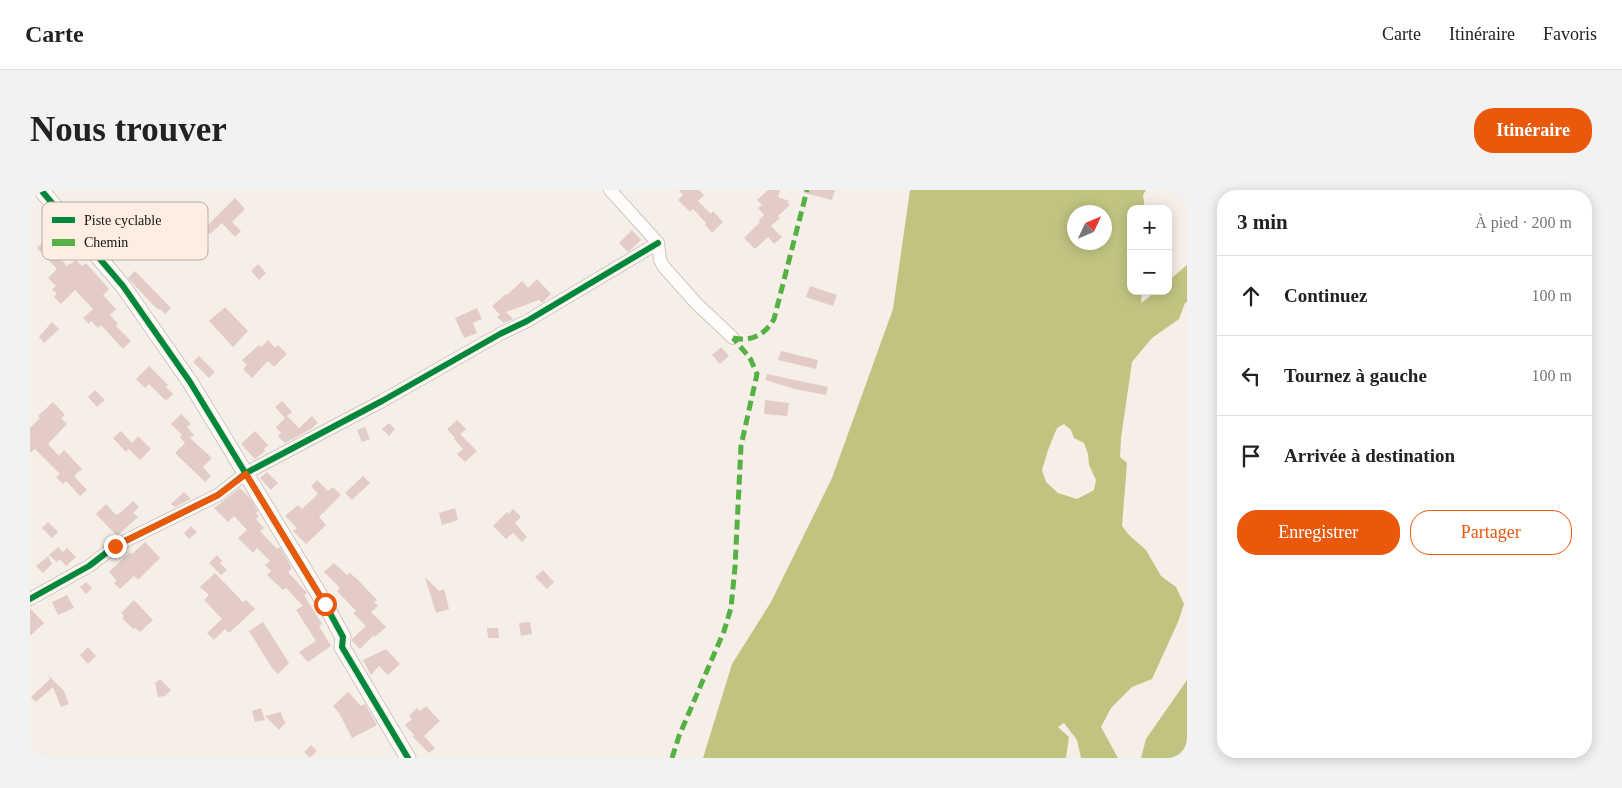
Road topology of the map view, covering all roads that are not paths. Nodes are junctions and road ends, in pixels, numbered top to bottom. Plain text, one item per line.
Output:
1 (41, 190) edge
2 (610, 190) edge
3 (51, 202) edge
4 (658, 243) junction
5 (101, 260) edge
6 (732, 338) dead end
7 (246, 474) junction
8 (30, 598) edge
9 (408, 758) edge

1 - 3 street
2 - 4 street
4 - 6 street
4 - 7 street
5 - 7 street
7 - 8 street
7 - 9 street

